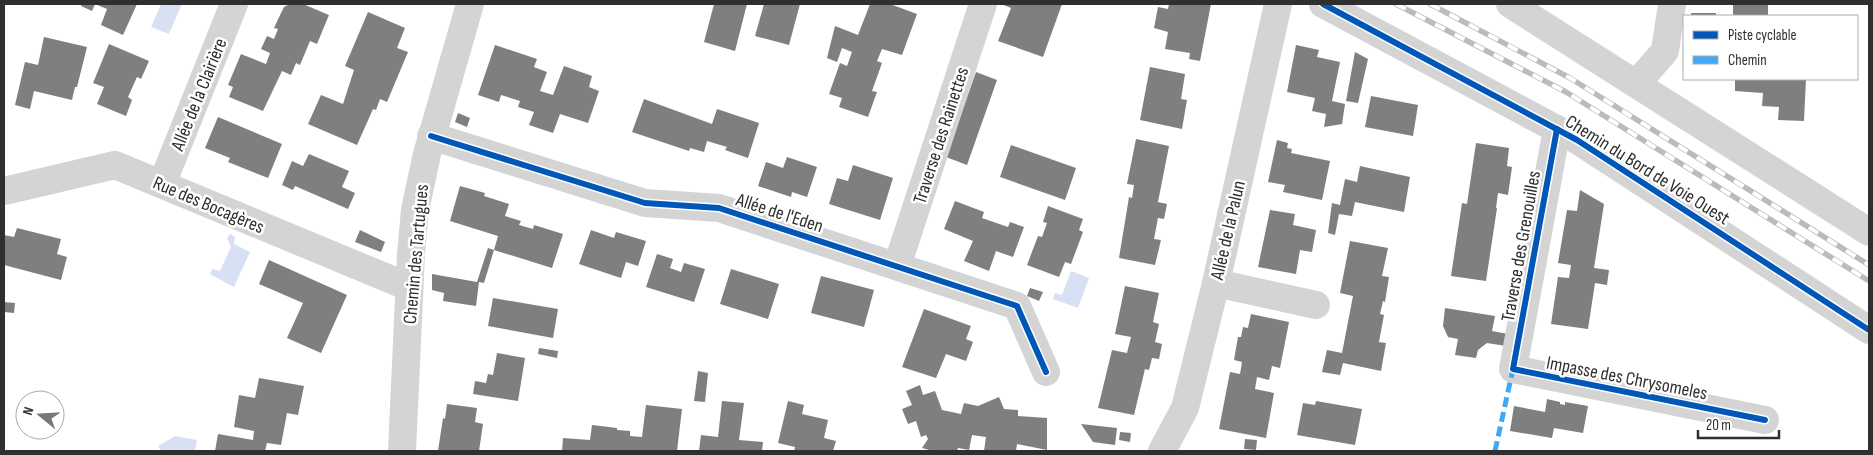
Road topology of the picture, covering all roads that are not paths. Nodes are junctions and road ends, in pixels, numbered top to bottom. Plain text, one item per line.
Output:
1 (234, 4) edge
2 (470, 4) edge
3 (983, 4) edge
4 (1278, 4) edge
5 (1323, 4) edge
6 (1672, 4) edge
7 (1517, 6) edge
8 (1637, 83) junction
9 (1557, 129) junction
10 (432, 136) junction
11 (162, 184) junction
12 (4, 191) edge
13 (1869, 232) edge
14 (897, 266) junction
15 (1216, 283) junction
16 (409, 287) junction
17 (1316, 305) dead end
18 (1869, 330) edge
19 (1513, 369) joint
20 (1046, 372) dead end
21 (1765, 420) dead end
22 (402, 451) edge
23 (1162, 451) edge

1 - 11 street, Allée de la Clairière
2 - 10 street, Chemin des Tartugues
3 - 14 street, Traverse des Rainettes
4 - 15 street, Allée de la Palun
5 - 9 street, Chemin du Bord de Voie Ouest
6 - 8 street
7 - 8 street
8 - 13 street
9 - 18 street, Chemin du Bord de Voie Ouest
9 - 19 street, Traverse des Grenouilles
10 - 14 street, Allée de l'Eden
10 - 16 street, Chemin des Tartugues
11 - 12 street, Rue des Bocagères
11 - 16 street, Rue des Bocagères
14 - 20 street, Allée de l'Eden
15 - 17 street
15 - 23 street, Allée de la Palun
16 - 22 street, Chemin des Tartugues
19 - 21 street, Impasse des Chrysomeles

